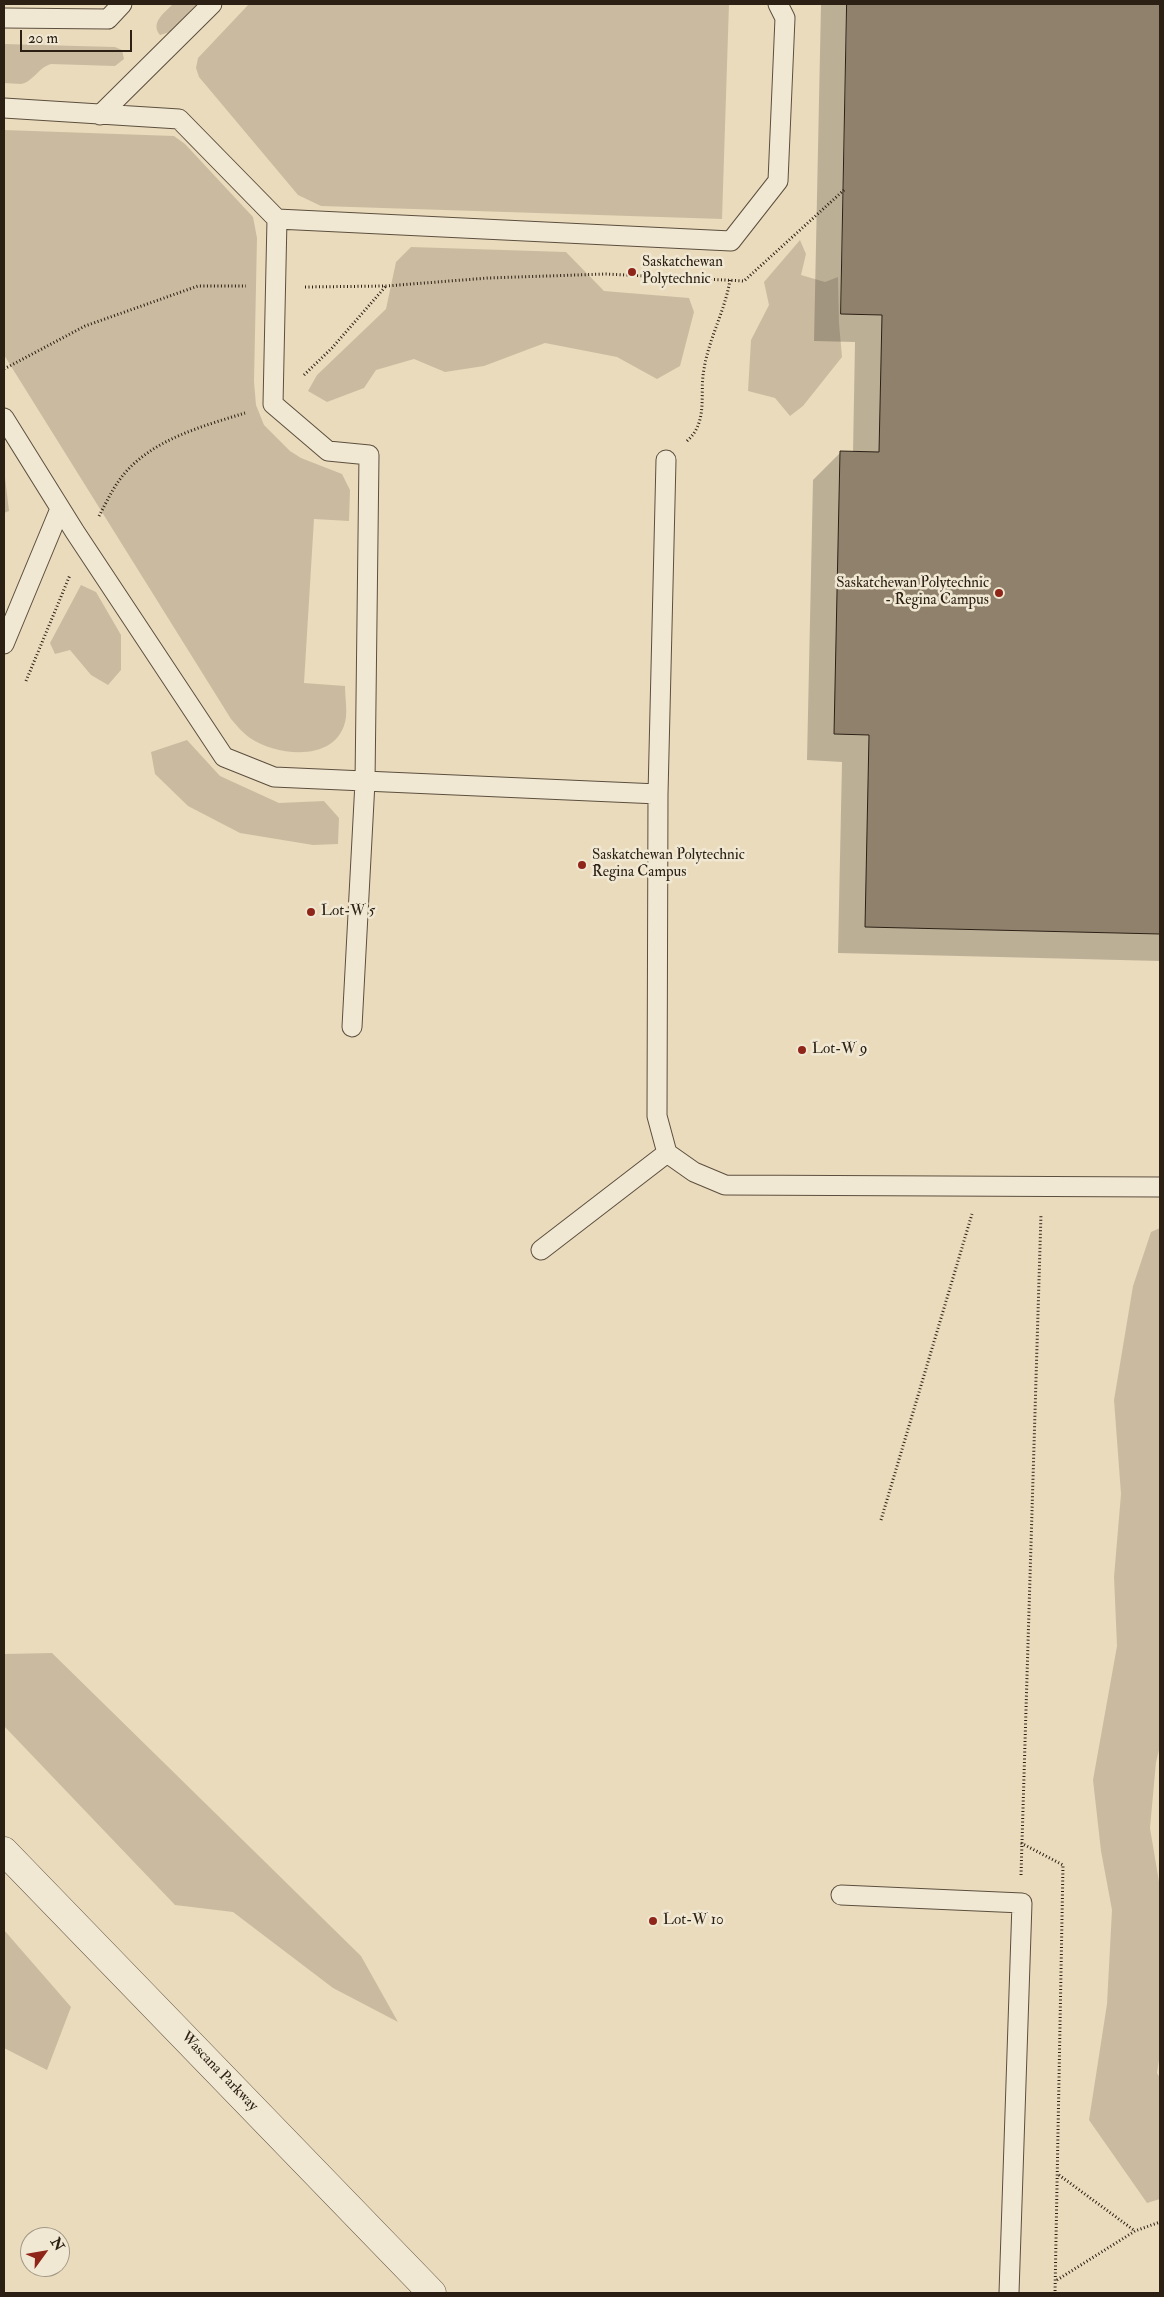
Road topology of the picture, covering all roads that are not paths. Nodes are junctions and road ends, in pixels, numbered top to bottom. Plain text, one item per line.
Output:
1 (122, 4) edge
2 (212, 4) edge
3 (778, 4) edge
4 (4, 18) edge
5 (4, 108) edge
6 (100, 115) junction
7 (277, 219) junction
8 (4, 418) edge
9 (666, 460) road end
10 (60, 509) junction
11 (4, 644) edge
12 (365, 782) junction
13 (658, 794) junction
14 (352, 1027) dead end
15 (668, 1153) junction
16 (1160, 1187) edge
17 (541, 1250) dead end
18 (4, 1851) edge
19 (841, 1895) dead end
20 (432, 2291) edge
21 (1009, 2293) edge

1 - 4 lane
2 - 6 lane
3 - 7 lane
5 - 6 lane
6 - 7 lane
7 - 12 lane
8 - 10 lane
9 - 13 lane
10 - 11 lane
10 - 12 lane
12 - 13 lane
12 - 14 lane
13 - 15 lane
15 - 16 lane
15 - 17 lane
18 - 20 street, Wascana Parkway
19 - 21 lane

